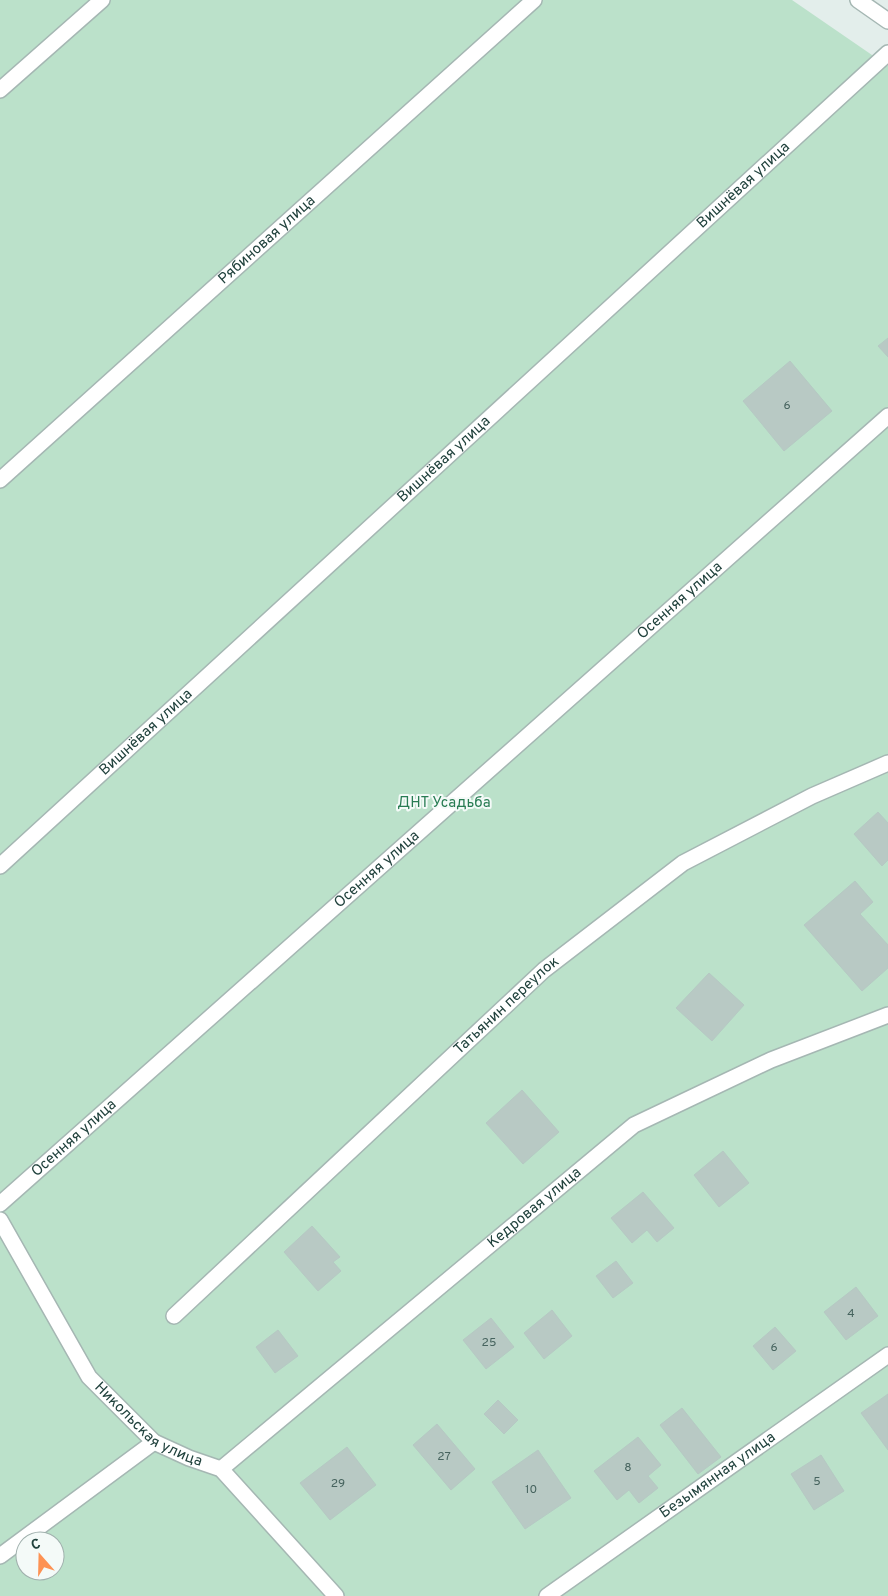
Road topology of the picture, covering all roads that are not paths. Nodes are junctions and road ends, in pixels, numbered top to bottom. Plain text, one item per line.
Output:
1 (102, 0) edge
2 (534, 0) edge
3 (858, 0) edge
4 (888, 20) edge
5 (888, 53) edge
6 (0, 90) edge
7 (888, 416) edge
8 (0, 480) edge
9 (888, 762) edge
10 (0, 866) edge
11 (888, 1015) edge
12 (0, 1204) edge
13 (0, 1220) edge
14 (174, 1316) dead end
15 (888, 1355) edge
16 (154, 1442) junction
17 (221, 1469) junction
18 (0, 1556) edge
19 (336, 1596) edge
20 (547, 1596) edge

1 - 6 street
2 - 8 street, Рябиновая улица
3 - 4 street
5 - 10 street, Вишнёвая улица
7 - 12 street, Осенняя улица
9 - 14 street, Татьянин переулок
11 - 17 street, Кедровая улица
13 - 16 street, Никольская улица
15 - 20 street, Безымянная улица
16 - 17 street, Никольская улица
16 - 18 street
17 - 19 street, Никольская улица

